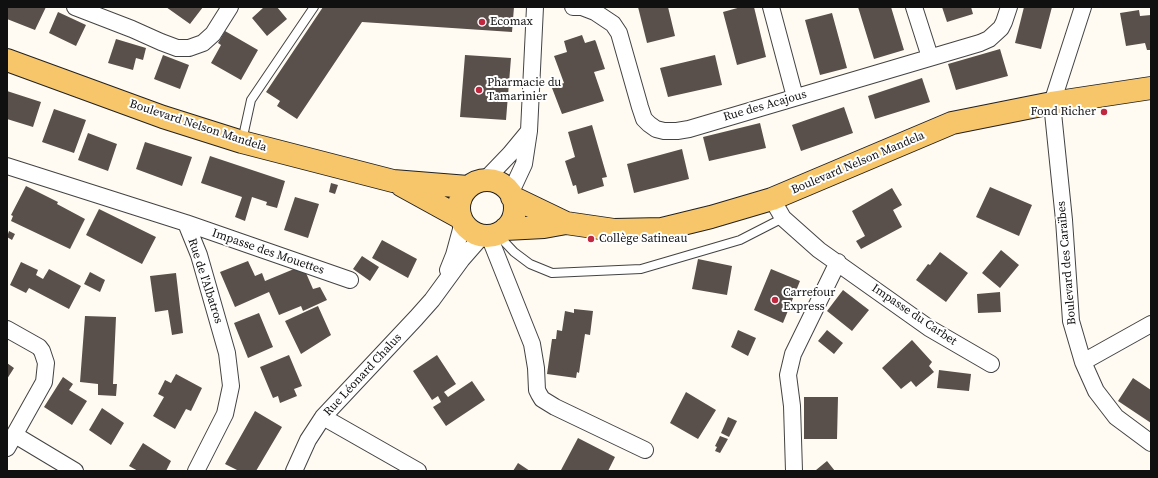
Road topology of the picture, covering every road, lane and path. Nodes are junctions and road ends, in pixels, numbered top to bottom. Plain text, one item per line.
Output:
1 (75, 7) edge
2 (230, 7) edge
3 (314, 7) edge
4 (535, 7) edge
5 (573, 7) edge
6 (770, 7) edge
7 (914, 7) edge
8 (1009, 7) edge
9 (1083, 7) edge
10 (930, 57) junction
11 (7, 60) edge
12 (1151, 88) edge
13 (795, 97) junction
14 (1052, 104) junction
15 (529, 131) junction
16 (242, 142) junction
17 (7, 166) edge
18 (393, 181) junction
19 (476, 184) junction
20 (511, 195) junction
21 (772, 199) junction
22 (783, 218) junction
23 (462, 220) junction
24 (566, 223) junction
25 (186, 224) junction
26 (494, 233) junction
27 (838, 262) junction
28 (350, 280) dead end
29 (442, 285) junction
30 (1151, 324) edge
31 (7, 329) edge
32 (1083, 362) junction
33 (991, 364) dead end
34 (323, 417) junction
35 (11, 441) edge
36 (1151, 443) edge
37 (645, 450) dead end
38 (75, 471) edge
39 (196, 471) edge
40 (294, 471) edge
41 (418, 471) edge
42 (794, 471) edge

1 - 2 street
3 - 16 lane
4 - 15 street
5 - 13 street, Rue des Acajous
6 - 13 street
7 - 10 street
8 - 10 street, Rue des Acajous
9 - 14 street
10 - 13 street, Rue des Acajous
11 - 16 main road, Boulevard Nelson Mandela
12 - 14 main road, Boulevard Nelson Mandela
14 - 21 main road, Boulevard Nelson Mandela
14 - 32 street, Boulevard des Caraïbes
15 - 19 street
15 - 20 street
16 - 18 main road, Boulevard Nelson Mandela
17 - 25 street, Rue de l'Albatros
18 - 19 main road, Boulevard Nelson Mandela
18 - 23 main road, Boulevard Nelson Mandela
19 - 20 main road
19 - 23 main road
20 - 24 main road, Boulevard Nelson Mandela
20 - 26 main road
21 - 22 street, Impasse du Carbet
21 - 24 main road, Boulevard Nelson Mandela
22 - 26 lane
22 - 27 street, Impasse du Carbet
23 - 26 main road
23 - 29 street, Rue Léonard Chalus
24 - 26 main road, Boulevard Nelson Mandela
25 - 28 street, Impasse des Mouettes
25 - 39 street, Rue de l'Albatros
26 - 29 street, Rue Léonard Chalus
26 - 37 street
27 - 33 street, Impasse du Carbet
27 - 42 street
29 - 34 street, Rue Léonard Chalus
30 - 32 street
31 - 35 street
32 - 36 street, Boulevard des Caraïbes
34 - 40 street, Rue Léonard Chalus
34 - 41 street
35 - 38 street

